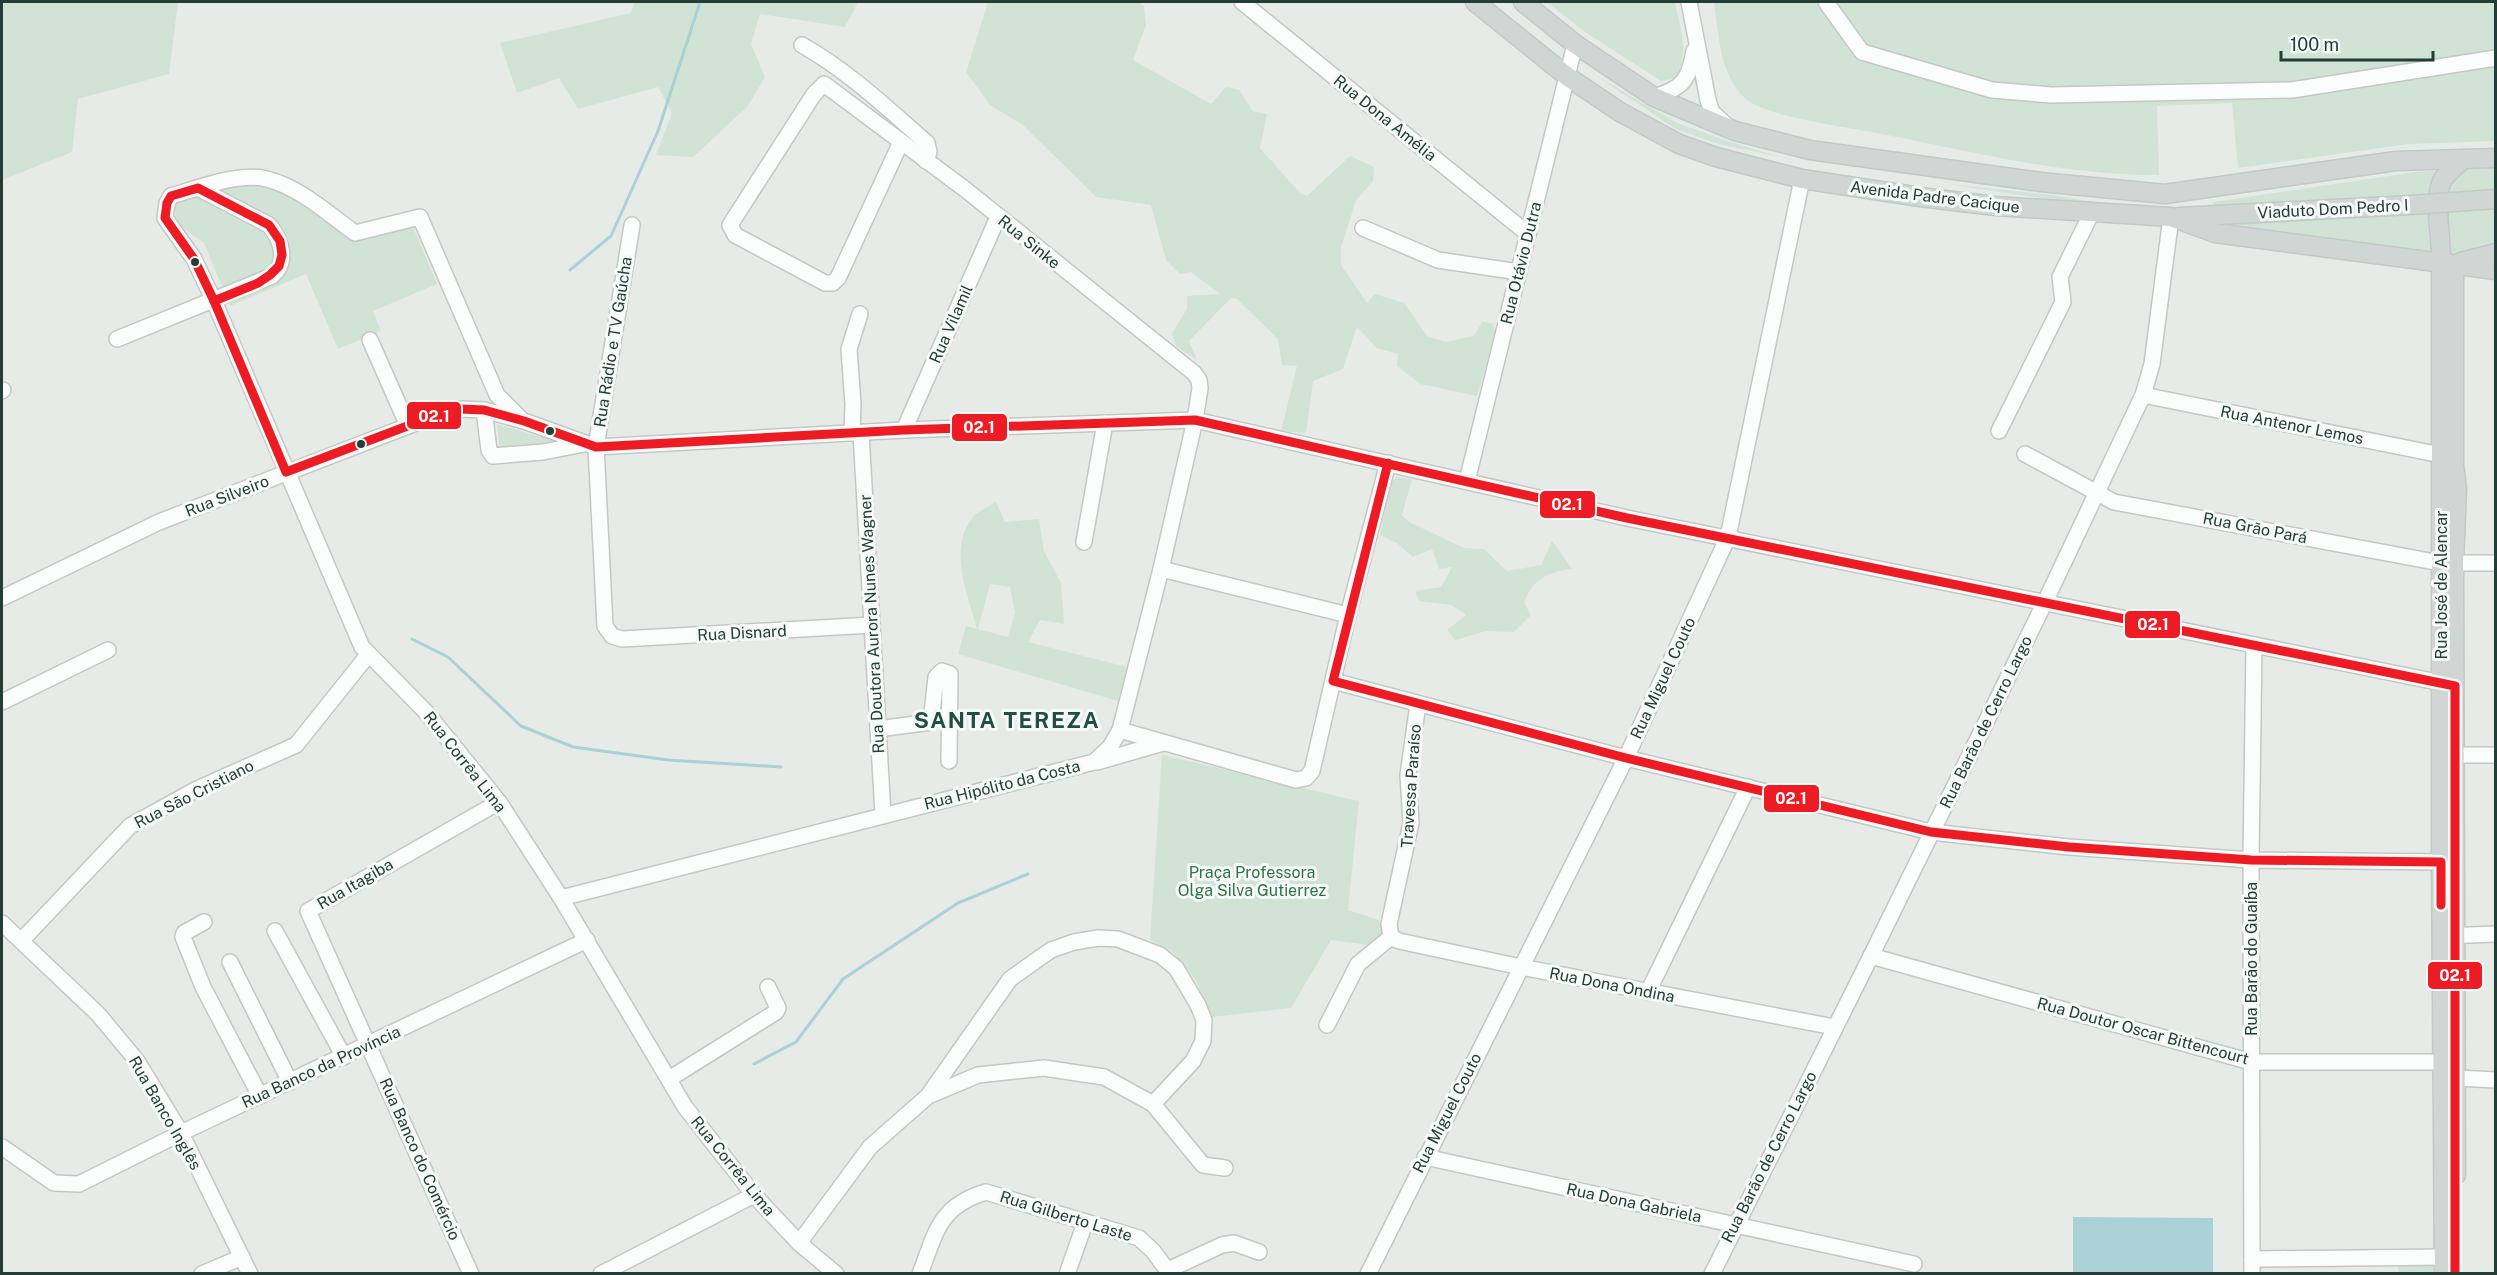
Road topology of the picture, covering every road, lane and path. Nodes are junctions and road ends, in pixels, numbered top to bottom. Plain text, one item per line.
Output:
1 (1242, 2) edge
2 (1475, 2) edge
3 (1523, 2) edge
4 (1689, 2) edge
5 (1826, 2) edge
6 (1695, 42) junction
7 (1575, 44) junction
8 (802, 45) dead end
9 (2496, 57) edge
10 (1568, 77) junction
11 (1654, 97) junction
12 (1735, 131) junction
13 (901, 142) junction
14 (2496, 158) edge
15 (2464, 159) junction
16 (926, 161) junction
17 (1802, 179) junction
18 (198, 188) junction
19 (2496, 199) edge
20 (2091, 214) junction
21 (998, 217) junction
22 (2171, 217) junction
23 (632, 225) dead end
24 (1363, 228) dead end
25 (1528, 234) junction
26 (2496, 253) edge
27 (2447, 264) junction
28 (2496, 270) edge
29 (1519, 272) junction
30 (214, 301) junction
31 (860, 314) dead end
32 (117, 339) dead end
33 (370, 340) dead end
34 (2143, 395) junction
35 (484, 410) junction
36 (1195, 420) junction
37 (524, 421) junction
38 (1105, 423) junction
39 (408, 426) junction
40 (904, 430) junction
41 (1999, 431) dead end
42 (856, 433) junction
43 (590, 446) junction
44 (2025, 454) dead end
45 (2441, 455) junction
46 (1388, 463) junction
47 (286, 472) junction
48 (1467, 481) junction
49 (2096, 492) junction
50 (1728, 537) junction
51 (1084, 542) dead end
52 (2447, 563) junction
53 (2496, 563) edge
54 (1161, 569) junction
55 (2, 598) edge
56 (2045, 602) junction
57 (1348, 615) junction
58 (872, 625) junction
59 (612, 636) joint
60 (2253, 645) junction
61 (108, 650) dead end
62 (368, 655) junction
63 (1333, 681) junction
64 (2448, 684) junction
65 (2, 702) edge
66 (1418, 704) junction
67 (878, 729) junction
68 (1120, 730) junction
69 (1163, 743) junction
70 (2455, 755) junction
71 (2496, 755) edge
72 (1626, 758) junction
73 (950, 761) dead end
74 (1094, 762) junction
75 (1748, 788) junction
76 (499, 802) junction
77 (883, 815) junction
78 (1931, 832) junction
79 (2251, 860) junction
80 (2441, 862) junction
81 (561, 898) junction
82 (204, 922) dead end
83 (2, 923) edge
84 (275, 931) dead end
85 (2496, 934) edge
86 (2448, 936) junction
87 (1391, 938) junction
88 (21, 940) junction
89 (586, 940) junction
90 (1871, 956) junction
91 (230, 962) dead end
92 (1521, 967) junction
93 (768, 987) dead end
94 (1648, 992) junction
95 (1327, 1025) dead end
96 (1834, 1027) junction
97 (369, 1045) junction
98 (344, 1056) junction
99 (2251, 1062) junction
100 (2452, 1067) junction
101 (669, 1079) junction
102 (2496, 1080) edge
103 (290, 1082) junction
104 (260, 1096) junction
105 (928, 1096) junction
106 (1153, 1104) junction
107 (181, 1133) junction
108 (2, 1147) edge
109 (1425, 1157) junction
110 (1225, 1168) dead end
111 (754, 1195) junction
112 (1085, 1223) junction
113 (1734, 1225) junction
114 (799, 1243) junction
115 (1259, 1252) dead end
116 (242, 1257) junction
117 (1914, 1264) dead end
118 (2444, 1265) edge
119 (2252, 1267) edge
120 (1169, 1272) edge
121 (202, 1274) edge
122 (250, 1274) edge
123 (471, 1274) edge
124 (601, 1274) edge
125 (836, 1274) edge
126 (920, 1274) edge
127 (1067, 1274) edge
128 (1368, 1274) edge
129 (1712, 1274) edge
130 (2455, 1274) edge

1 - 25 street, Rua Dona Amélia
2 - 10 main road, Avenida Padre Cacique
3 - 7 main road, Avenida Padre Cacique
4 - 6 street
5 - 9 street
6 - 11 street
6 - 12 street
7 - 10 street, Rua Otávio Dutra
7 - 11 main road, Avenida Padre Cacique
8 - 16 street
10 - 17 main road, Avenida Padre Cacique
10 - 25 street, Rua Otávio Dutra
11 - 12 main road, Avenida Padre Cacique
12 - 15 main road, Avenida Padre Cacique
13 - 13 street, Rua Sinke
13 - 16 street, Rua Sinke
14 - 15 main road, Avenida Padre Cacique
15 - 27 main road, Rua José de Alencar
16 - 21 street, Rua Sinke
17 - 20 main road, Avenida Padre Cacique
17 - 50 street, Rua Miguel Couto
18 - 30 street, Rua Corrêa Lima
18 - 30 street
18 - 37 street
19 - 22 main road, Viaduto Dom Pedro I, bridge
20 - 22 main road, Avenida Padre Cacique
20 - 41 street
21 - 36 street, Rua Sinke
21 - 40 street, Rua Vilamil
22 - 27 main road, Avenida Padre Cacique
22 - 34 street, Rua Barão de Cerro Largo
23 - 43 street, Rua Rádio e TV Gaúcha
24 - 29 street
25 - 29 street, Rua Otávio Dutra
26 - 27 main road
27 - 28 main road, Avenida Padre Cacique
27 - 45 main road, Rua José de Alencar
27 - 52 main road, Rua José de Alencar
29 - 48 street, Rua Otávio Dutra
30 - 32 street
30 - 47 street, Rua Corrêa Lima
31 - 42 street, Rua Doutora Aurora Nunes Wagner
33 - 39 street
34 - 45 street, Rua Antenor Lemos
34 - 49 street, Rua Barão de Cerro Largo
35 - 37 street, Rua Silveiro
35 - 39 street, Rua Silveiro
35 - 43 street
36 - 38 street, Rua Silveiro
36 - 46 street, Rua Silveiro
36 - 54 street, Rua Hipólito da Costa
37 - 43 street, Rua Silveiro
38 - 40 street, Rua Silveiro
38 - 51 street
39 - 47 street, Rua Silveiro
40 - 42 street, Rua Silveiro
42 - 43 street, Rua Silveiro
42 - 58 street, Rua Doutora Aurora Nunes Wagner
43 - 59 street, Rua Rádio e TV Gaúcha
44 - 49 street, Rua Grão Pará
45 - 52 main road, Rua José de Alencar
46 - 48 street, Rua Silveiro
46 - 57 street
47 - 55 street, Rua Silveiro
47 - 62 street, Rua Corrêa Lima
48 - 50 street, Rua Silveiro
49 - 52 street, Rua Grão Pará
49 - 56 street, Rua Barão de Cerro Largo
50 - 56 street, Rua Silveiro
50 - 72 street, Rua Miguel Couto
52 - 53 street, Rua Grão Pará
52 - 64 main road, Rua José de Alencar
54 - 57 street
54 - 68 street, Rua Hipólito da Costa
56 - 60 street, Rua Silveiro
56 - 78 street, Rua Barão de Cerro Largo
57 - 63 street
58 - 59 street, Rua Disnard
58 - 67 street, Rua Doutora Aurora Nunes Wagner
60 - 64 street, Rua Silveiro
60 - 79 street, Rua Barão do Guaíba
61 - 65 street
62 - 76 street, Rua Corrêa Lima
62 - 88 street, Rua São Cristiano
63 - 66 street
63 - 69 street
64 - 70 main road, Rua José de Alencar
64 - 80 main road, Rua José de Alencar
66 - 72 street
66 - 87 street, Travessa Paraíso
67 - 73 street
67 - 77 street, Rua Doutora Aurora Nunes Wagner
68 - 69 street
68 - 74 street, Rua Hipólito da Costa
69 - 74 street
70 - 71 street
70 - 86 main road, Rua José de Alencar
72 - 75 street
72 - 92 street, Rua Miguel Couto
74 - 77 street, Rua Hipólito da Costa
75 - 78 street
75 - 94 street
76 - 81 street, Rua Corrêa Lima
76 - 97 street, Rua Itagiba
77 - 81 street, Rua Hipólito da Costa
78 - 79 street
78 - 90 street, Rua Barão de Cerro Largo
79 - 80 street
79 - 99 street, Rua Barão do Guaíba
80 - 86 main road, Rua José de Alencar
81 - 89 street, Rua Corrêa Lima
82 - 104 street
83 - 88 street, Rua Banco Inglês
84 - 98 street
85 - 86 street
86 - 100 main road, Rua José de Alencar
87 - 92 street, Rua Dona Ondina
87 - 95 street
88 - 107 street, Rua Banco Inglês
89 - 97 street, Rua Banco da Província
89 - 101 street, Rua Corrêa Lima
90 - 96 street, Rua Barão de Cerro Largo
90 - 99 street, Rua Doutor Oscar Bittencourt
91 - 103 street
92 - 94 street, Rua Dona Ondina
92 - 109 street, Rua Miguel Couto
93 - 101 street
94 - 96 street, Rua Dona Ondina
96 - 113 street, Rua Barão de Cerro Largo
97 - 98 street, Rua Banco da Província
97 - 123 street, Rua Banco do Comércio
98 - 103 street, Rua Banco da Província
99 - 100 street, Rua Doutor Oscar Bittencourt
99 - 119 street, Rua Barão do Guaíba
100 - 102 street, Rua Doutor Oscar Bittencourt
100 - 118 main road, Rua José de Alencar
100 - 130 main road, Rua José de Alencar
101 - 111 street, Rua Corrêa Lima
103 - 104 street, Rua Banco da Província
104 - 107 street, Rua Banco da Província
105 - 106 street
105 - 106 street
105 - 114 street
106 - 110 street
107 - 108 street, Rua Banco da Província
107 - 116 street, Rua Banco Inglês
109 - 113 street, Rua Dona Gabriela
109 - 128 street, Rua Miguel Couto
111 - 114 street, Rua Corrêa Lima
111 - 124 street
112 - 120 street, Rua Gilberto Laste
112 - 126 street, Rua Gilberto Laste
112 - 127 street
113 - 117 street, Rua Dona Gabriela
113 - 129 street, Rua Barão de Cerro Largo
114 - 125 street, Rua Corrêa Lima
115 - 120 street
116 - 121 street
116 - 122 street, Rua Banco Inglês
118 - 119 street

